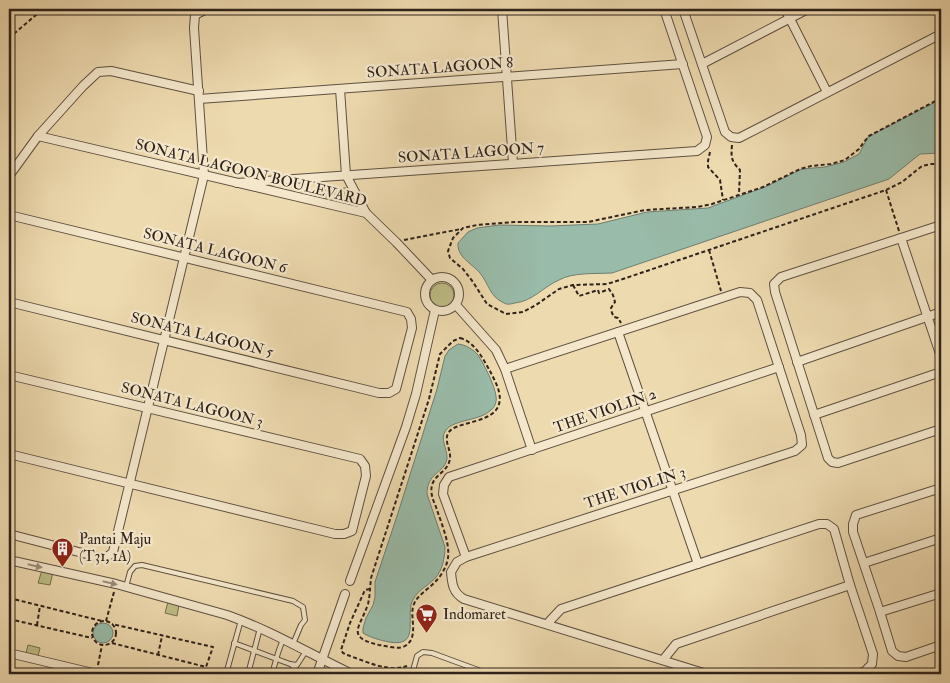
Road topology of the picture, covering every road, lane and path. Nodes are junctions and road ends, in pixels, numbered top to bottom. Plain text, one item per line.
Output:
1 (44, 9) edge
2 (225, 9) edge
3 (502, 9) edge
4 (664, 9) edge
5 (683, 9) edge
6 (785, 9) edge
7 (808, 9) edge
8 (790, 18) junction
9 (941, 34) edge
10 (9, 38) edge
11 (683, 64) junction
12 (702, 64) junction
13 (507, 77) junction
14 (340, 89) junction
15 (827, 92) junction
16 (199, 95) junction
17 (941, 98) edge
18 (38, 136) junction
19 (731, 137) junction
20 (705, 145) junction
21 (513, 164) junction
22 (941, 164) edge
23 (204, 175) junction
24 (346, 175) junction
25 (9, 176) edge
26 (238, 183) junction
27 (886, 190) junction
28 (739, 194) junction
29 (723, 200) junction
30 (366, 213) junction
31 (9, 215) edge
32 (941, 225) edge
33 (463, 228) junction
34 (901, 238) junction
35 (396, 242) junction
36 (709, 250) junction
37 (184, 258) junction
38 (432, 280) junction
39 (573, 285) junction
40 (723, 298) junction
41 (9, 302) edge
42 (456, 306) junction
43 (436, 310) junction
44 (941, 312) edge
45 (927, 316) junction
46 (621, 331) junction
47 (164, 340) junction
48 (941, 357) edge
49 (797, 362) junction
50 (778, 367) junction
51 (505, 369) junction
52 (941, 372) edge
53 (9, 375) edge
54 (389, 393) joint
55 (148, 408) junction
56 (646, 412) junction
57 (814, 415) junction
58 (941, 429) edge
59 (532, 450) junction
60 (9, 454) edge
61 (130, 484) junction
62 (941, 488) edge
63 (672, 490) junction
64 (9, 534) edge
65 (941, 538) edge
66 (466, 556) junction
67 (9, 560) edge
68 (864, 563) junction
69 (698, 564) junction
70 (350, 581) dead end
71 (116, 584) junction
72 (850, 586) junction
73 (126, 587) junction
74 (370, 589) junction
75 (941, 592) edge
76 (345, 594) dead end
77 (9, 598) edge
78 (40, 606) junction
79 (880, 612) junction
80 (9, 619) edge
81 (241, 620) junction
82 (102, 621) junction
83 (106, 621) junction
84 (112, 624) junction
85 (547, 624) junction
86 (36, 625) junction
87 (260, 628) junction
88 (162, 636) junction
89 (92, 638) junction
90 (283, 639) junction
91 (112, 643) junction
92 (234, 643) junction
93 (294, 644) junction
94 (941, 645) edge
95 (102, 646) junction
96 (254, 650) junction
97 (306, 651) junction
98 (9, 653) edge
99 (158, 655) junction
100 (276, 659) junction
101 (322, 660) junction
102 (663, 660) junction
103 (290, 664) junction
104 (415, 666) junction
105 (96, 674) edge
106 (226, 674) edge
107 (248, 674) edge
108 (272, 674) edge
109 (296, 674) edge
110 (317, 674) edge
111 (352, 674) edge
112 (412, 674) edge
113 (489, 674) edge
114 (707, 674) edge
115 (855, 674) edge

1 - 10 path
2 - 16 street
3 - 13 street
4 - 11 street
5 - 12 street
6 - 8 street
7 - 8 street
8 - 12 street
8 - 15 street
9 - 15 street
11 - 13 street, SONATA LAGOON 8
11 - 20 street
12 - 19 street
13 - 14 street, SONATA LAGOON 8
13 - 21 street
14 - 16 street, SONATA LAGOON 8
14 - 24 street
15 - 19 street
16 - 18 street, SONATA LAGOON 8
16 - 23 street
17 - 28 path
18 - 23 street, SONATA LAGOON BOULEVARD
18 - 25 street
19 - 28 path
20 - 21 street, SONATA LAGOON 7
20 - 29 path
21 - 24 street, SONATA LAGOON 7
22 - 27 path
23 - 26 street, SONATA LAGOON BOULEVARD
23 - 37 street
24 - 26 street, SONATA LAGOON 7
24 - 30 street
26 - 30 street, SONATA LAGOON BOULEVARD
27 - 34 path
27 - 36 path
28 - 29 path
29 - 33 path
30 - 35 street, SONATA LAGOON BOULEVARD
31 - 37 street, SONATA LAGOON 6
32 - 34 street
33 - 35 path
33 - 39 path
34 - 45 street
34 - 49 street
35 - 38 street, SONATA LAGOON BOULEVARD
36 - 39 path
36 - 40 path
37 - 47 street
37 - 54 street, SONATA LAGOON 6
38 - 42 street
38 - 43 street
39 - 46 path
40 - 46 street
40 - 50 street
41 - 47 street, SONATA LAGOON 5
42 - 43 street
42 - 51 street
43 - 70 street
44 - 45 street
45 - 48 street
45 - 49 street
46 - 51 street
46 - 56 street
47 - 54 street, SONATA LAGOON 5
47 - 55 street
49 - 57 street
50 - 56 street, THE VIOLIN 2
50 - 63 street, THE VIOLIN 3
51 - 59 street
52 - 57 street
53 - 55 street, SONATA LAGOON 3
55 - 61 street
55 - 61 street, SONATA LAGOON 3
56 - 59 street, THE VIOLIN 2
56 - 63 street
57 - 58 street
59 - 66 street, THE VIOLIN 2
60 - 61 street
61 - 64 street
62 - 68 street
63 - 66 street, THE VIOLIN 3
63 - 69 street
65 - 68 street
66 - 85 street
67 -> 71 street
68 - 79 street
69 - 72 street
69 - 85 street
71 - 73 street
71 - 83 path
72 - 102 street
72 - 115 street
73 - 81 street
73 - 93 lane
74 - 74 path
74 - 104 path
75 - 79 street
76 - 101 street
77 - 78 path
78 - 82 path
78 - 86 path
79 - 94 street
80 - 86 path
81 - 87 street
81 - 92 lane
82 - 83 path
82 - 89 path
83 - 84 path
84 - 88 path
84 - 91 path
85 - 102 street
86 - 89 path
87 - 90 street
87 - 96 lane
88 - 99 path
88 - 99 path
89 - 95 path
90 - 93 street
90 - 100 lane
91 - 95 path
91 - 99 path
92 - 96 lane
92 - 106 lane
93 - 97 street
95 - 105 path
96 - 100 lane
96 - 107 lane
97 - 101 street
97 - 103 lane
98 - 105 street
100 - 103 lane
100 - 108 lane
101 - 110 street
101 - 111 street
102 - 114 street
103 - 109 lane
104 - 112 lane
104 - 113 lane

